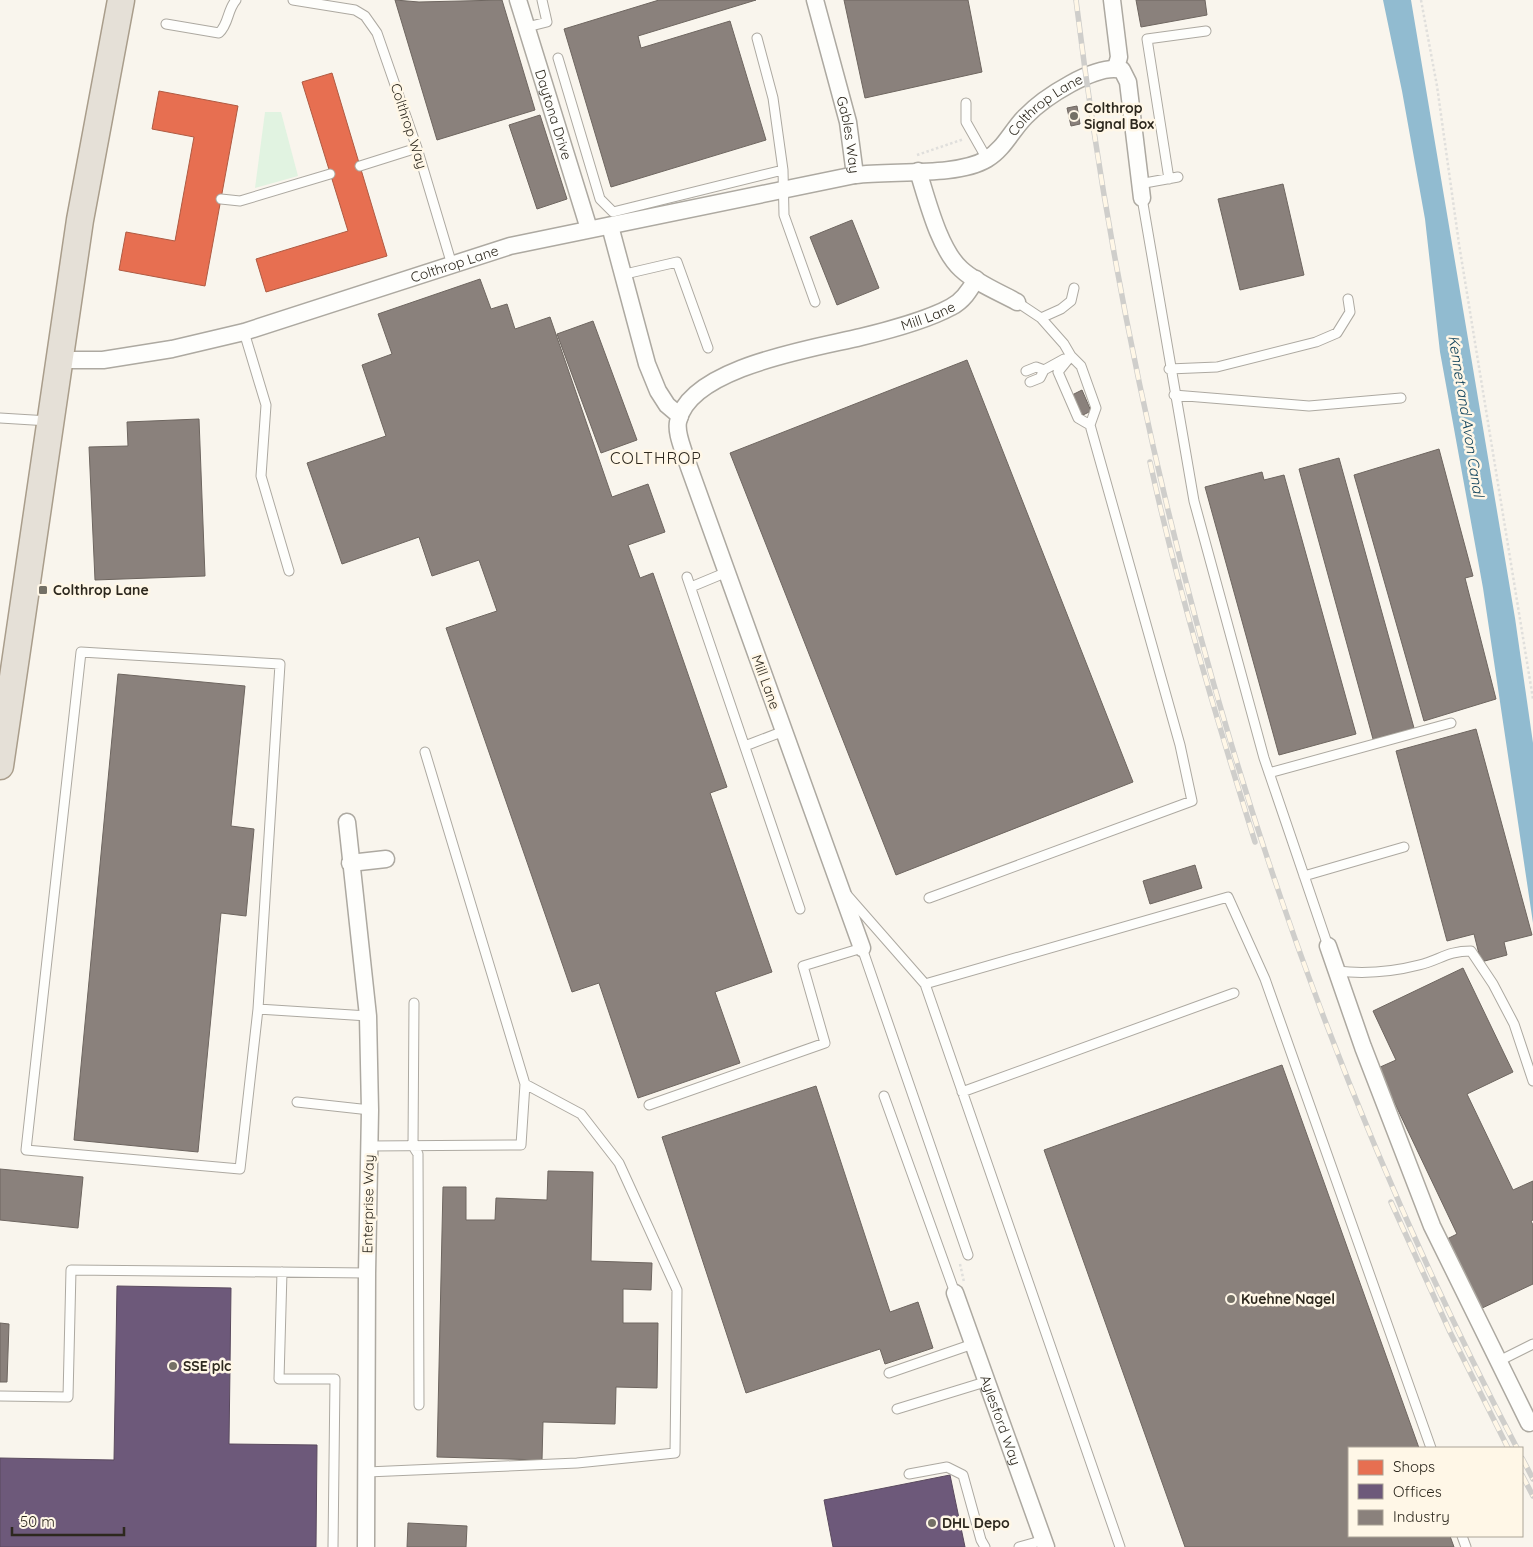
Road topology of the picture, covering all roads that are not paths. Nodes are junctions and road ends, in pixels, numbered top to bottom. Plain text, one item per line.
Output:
1 (121, 0) edge
2 (236, 0) edge
3 (293, 0) edge
4 (518, 0) edge
5 (542, 0) edge
6 (815, 0) edge
7 (1112, 0) edge
8 (166, 24) dead end
9 (527, 27) junction
10 (1206, 30) dead end
11 (757, 38) dead end
12 (558, 58) dead end
13 (1116, 68) junction
14 (966, 103) dead end
15 (417, 148) junction
16 (987, 159) junction
17 (914, 164) junction
18 (360, 166) dead end
19 (783, 170) junction
20 (330, 174) dead end
21 (855, 175) junction
22 (784, 190) junction
23 (1141, 191) junction
24 (221, 199) dead end
25 (610, 226) junction
26 (589, 229) junction
27 (452, 265) junction
28 (621, 275) junction
29 (976, 279) junction
30 (1074, 288) dead end
31 (1348, 299) dead end
32 (815, 302) dead end
33 (1017, 302) joint
34 (1041, 318) junction
35 (244, 332) junction
36 (708, 348) dead end
37 (1071, 356) junction
38 (58, 360) junction
39 (1170, 369) junction
40 (1044, 370) junction
41 (1026, 371) dead end
42 (1030, 382) dead end
43 (1174, 395) junction
44 (1401, 398) dead end
45 (680, 416) junction
46 (0, 418) edge
47 (50, 421) junction
48 (1090, 425) junction
49 (289, 571) dead end
50 (727, 572) junction
51 (687, 578) dead end
52 (691, 587) junction
53 (1451, 723) dead end
54 (784, 731) junction
55 (745, 746) junction
56 (425, 752) dead end
57 (0, 766) edge
58 (1269, 773) junction
59 (346, 822) dead end
60 (1404, 847) dead end
61 (386, 859) dead end
62 (350, 863) junction
63 (1304, 876) junction
64 (838, 885) junction
65 (929, 898) dead end
66 (800, 909) dead end
67 (1328, 946) joint
68 (862, 948) junction
69 (1337, 971) junction
70 (925, 984) junction
71 (1234, 993) dead end
72 (414, 1003) dead end
73 (258, 1009) junction
74 (368, 1016) junction
75 (1533, 1081) edge
76 (525, 1084) junction
77 (962, 1092) junction
78 (884, 1096) dead end
79 (297, 1102) dead end
80 (650, 1106) dead end
81 (370, 1110) junction
82 (369, 1146) junction
83 (413, 1146) junction
84 (968, 1255) dead end
85 (282, 1272) junction
86 (366, 1273) junction
87 (955, 1292) joint
88 (973, 1344) junction
89 (1533, 1344) edge
90 (1499, 1360) junction
91 (889, 1373) dead end
92 (985, 1382) junction
93 (0, 1396) edge
94 (419, 1405) dead end
95 (897, 1409) dead end
96 (1529, 1423) dead end
97 (1431, 1447) edge
98 (367, 1472) junction
99 (909, 1474) dead end
100 (1045, 1543) edge
101 (334, 1547) edge
102 (366, 1547) edge
103 (985, 1547) edge
104 (1020, 1547) edge
105 (1120, 1547) edge

1 - 38 main road
2 - 8 lane
3 - 15 lane, Colthrop Way
4 - 9 street, Daytona Drive
5 - 9 lane
6 - 21 street, Gables Way
7 - 13 street
9 - 26 street, Daytona Drive
10 - 23 lane
11 - 19 lane
12 - 19 lane
13 - 16 street, Colthrop Lane
13 - 23 street
14 - 16 lane
15 - 18 lane
15 - 27 lane, Colthrop Way
16 - 17 street, Colthrop Lane
17 - 21 street, Gables Way
17 - 29 street
19 - 22 lane
20 - 24 lane
21 - 22 street, Colthrop Lane
22 - 25 street, Colthrop Lane
22 - 32 lane
23 - 39 lane
25 - 26 street, Colthrop Lane
25 - 28 street
26 - 27 street, Colthrop Lane
27 - 35 street, Colthrop Lane
28 - 36 lane
28 - 45 street
29 - 33 street
29 - 45 street, Mill Lane
30 - 34 lane
31 - 39 lane
33 - 34 lane
34 - 37 lane
35 - 38 street, Colthrop Lane
35 - 49 lane
37 - 40 lane
37 - 48 lane
37 - 48 lane
38 - 47 main road
39 - 43 lane
40 - 41 lane
40 - 42 lane
43 - 44 lane
43 - 58 lane
45 - 50 street, Mill Lane
46 - 47 lane
47 - 57 main road
48 - 65 lane
50 - 52 lane
50 - 54 street, Mill Lane
51 - 52 lane
52 - 55 lane
53 - 58 lane
54 - 55 lane
54 - 64 street, Mill Lane
55 - 66 lane
56 - 76 lane
58 - 63 lane
59 - 62 street, Enterprise Way
60 - 63 lane
61 - 62 street
62 - 74 street, Enterprise Way
63 - 67 lane
64 - 68 street, Mill Lane
64 - 70 lane
67 - 69 street
68 - 80 lane
68 - 84 lane
69 - 75 lane
69 - 90 street
70 - 77 lane
70 - 97 lane
71 - 77 lane
72 - 83 lane
73 - 73 lane
73 - 74 lane
74 - 81 street, Enterprise Way
76 - 83 lane
76 - 98 lane
77 - 105 lane
78 - 87 lane
79 - 81 lane
81 - 82 street, Enterprise Way
82 - 83 lane
82 - 86 street, Enterprise Way
83 - 94 lane
85 - 86 lane
85 - 93 lane
85 - 101 lane
86 - 98 street, Enterprise Way
87 - 88 street, Aylesford Way
88 - 91 lane
88 - 92 street, Aylesford Way
89 - 90 lane
90 - 96 street
92 - 95 lane
92 - 100 street, Aylesford Way
98 - 102 street, Enterprise Way
99 - 103 lane
100 - 104 lane

